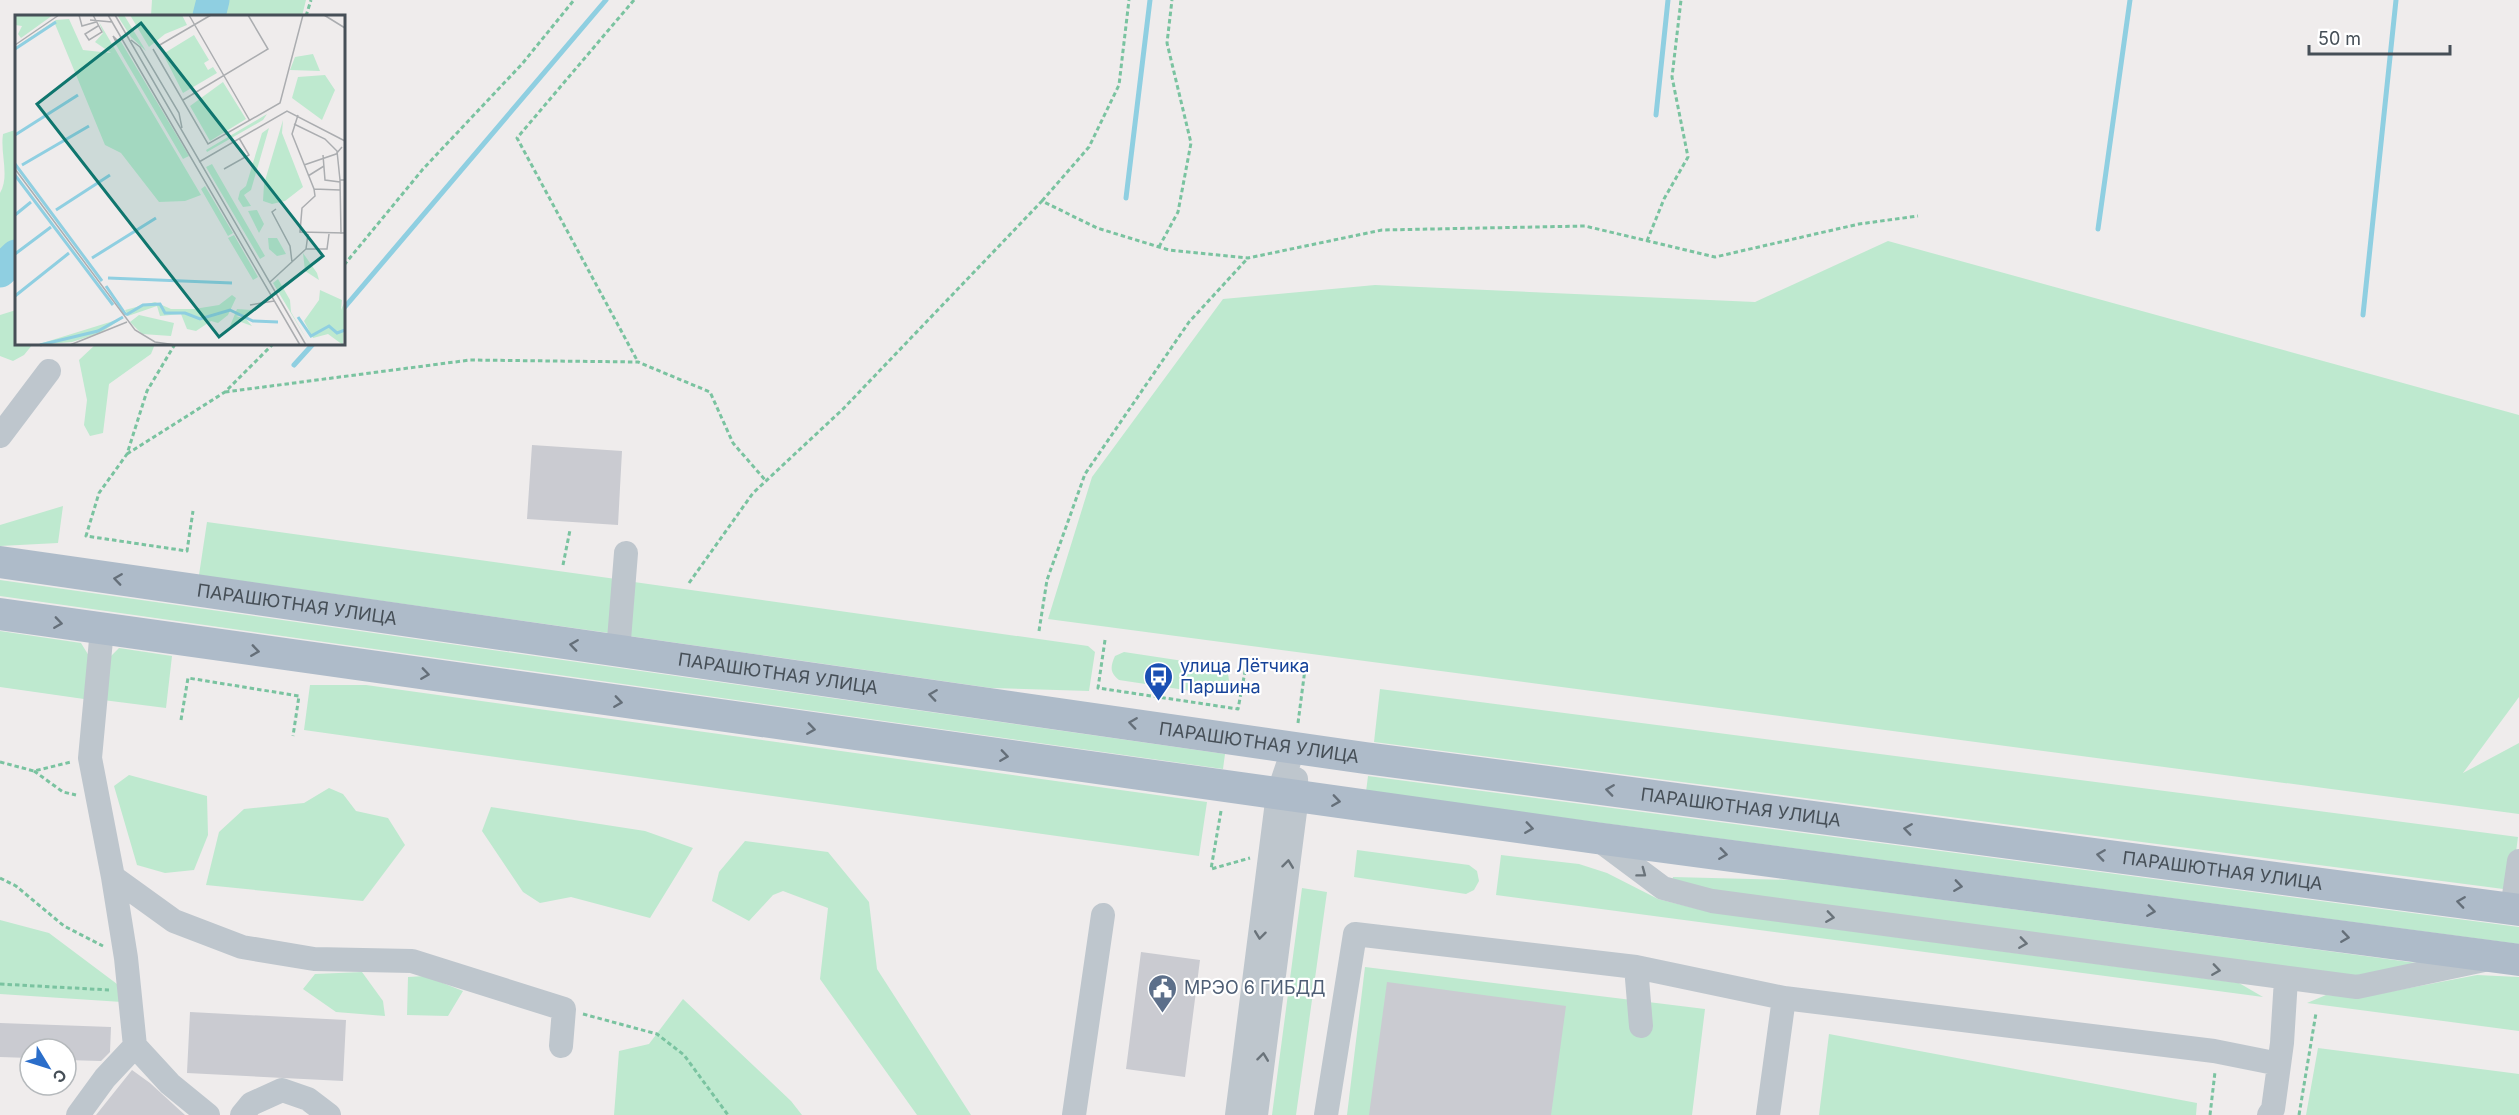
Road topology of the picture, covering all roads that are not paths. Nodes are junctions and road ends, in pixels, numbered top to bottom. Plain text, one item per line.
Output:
1 (49, 371) dead end
2 (0, 436) edge
3 (627, 553) dead end
4 (0, 562) edge
5 (0, 614) edge
6 (102, 629) junction
7 (618, 651) junction
8 (1294, 747) junction
9 (1288, 795) junction
10 (1596, 838) junction
11 (2518, 869) edge
12 (113, 877) junction
13 (2516, 909) edge
14 (1103, 915) dead end
15 (2507, 958) edge
16 (1636, 967) junction
17 (2286, 979) junction
18 (1784, 998) junction
19 (1641, 1026) dead end
20 (135, 1046) junction
21 (561, 1046) dead end
22 (2279, 1064) junction
23 (2272, 1113) edge
24 (78, 1115) edge
25 (208, 1115) edge
26 (242, 1115) edge
27 (329, 1115) edge
28 (1074, 1115) edge
29 (1237, 1115) edge
30 (1256, 1115) edge
31 (1326, 1115) edge
32 (1768, 1115) edge

1 - 2 street
3 - 7 street
7 -> 4 main road, ПАРАШЮТНАЯ УЛИЦА
5 -> 6 main road
6 -> 9 main road
6 - 12 street
8 -> 7 main road, ПАРАШЮТНАЯ УЛИЦА
8 - 9 street
13 -> 8 main road, ПАРАШЮТНАЯ УЛИЦА
9 -> 10 main road
9 -> 29 street
30 -> 9 street
10 -> 15 main road
10 -> 17 street
11 - 13 street
12 - 20 street
12 - 21 street
14 - 28 street
15 - 17 street
16 - 18 street
16 - 19 street
16 - 31 street
17 - 22 street
18 - 22 street
18 - 32 street
20 - 24 street
20 - 25 street
22 - 23 street
26 - 27 street

